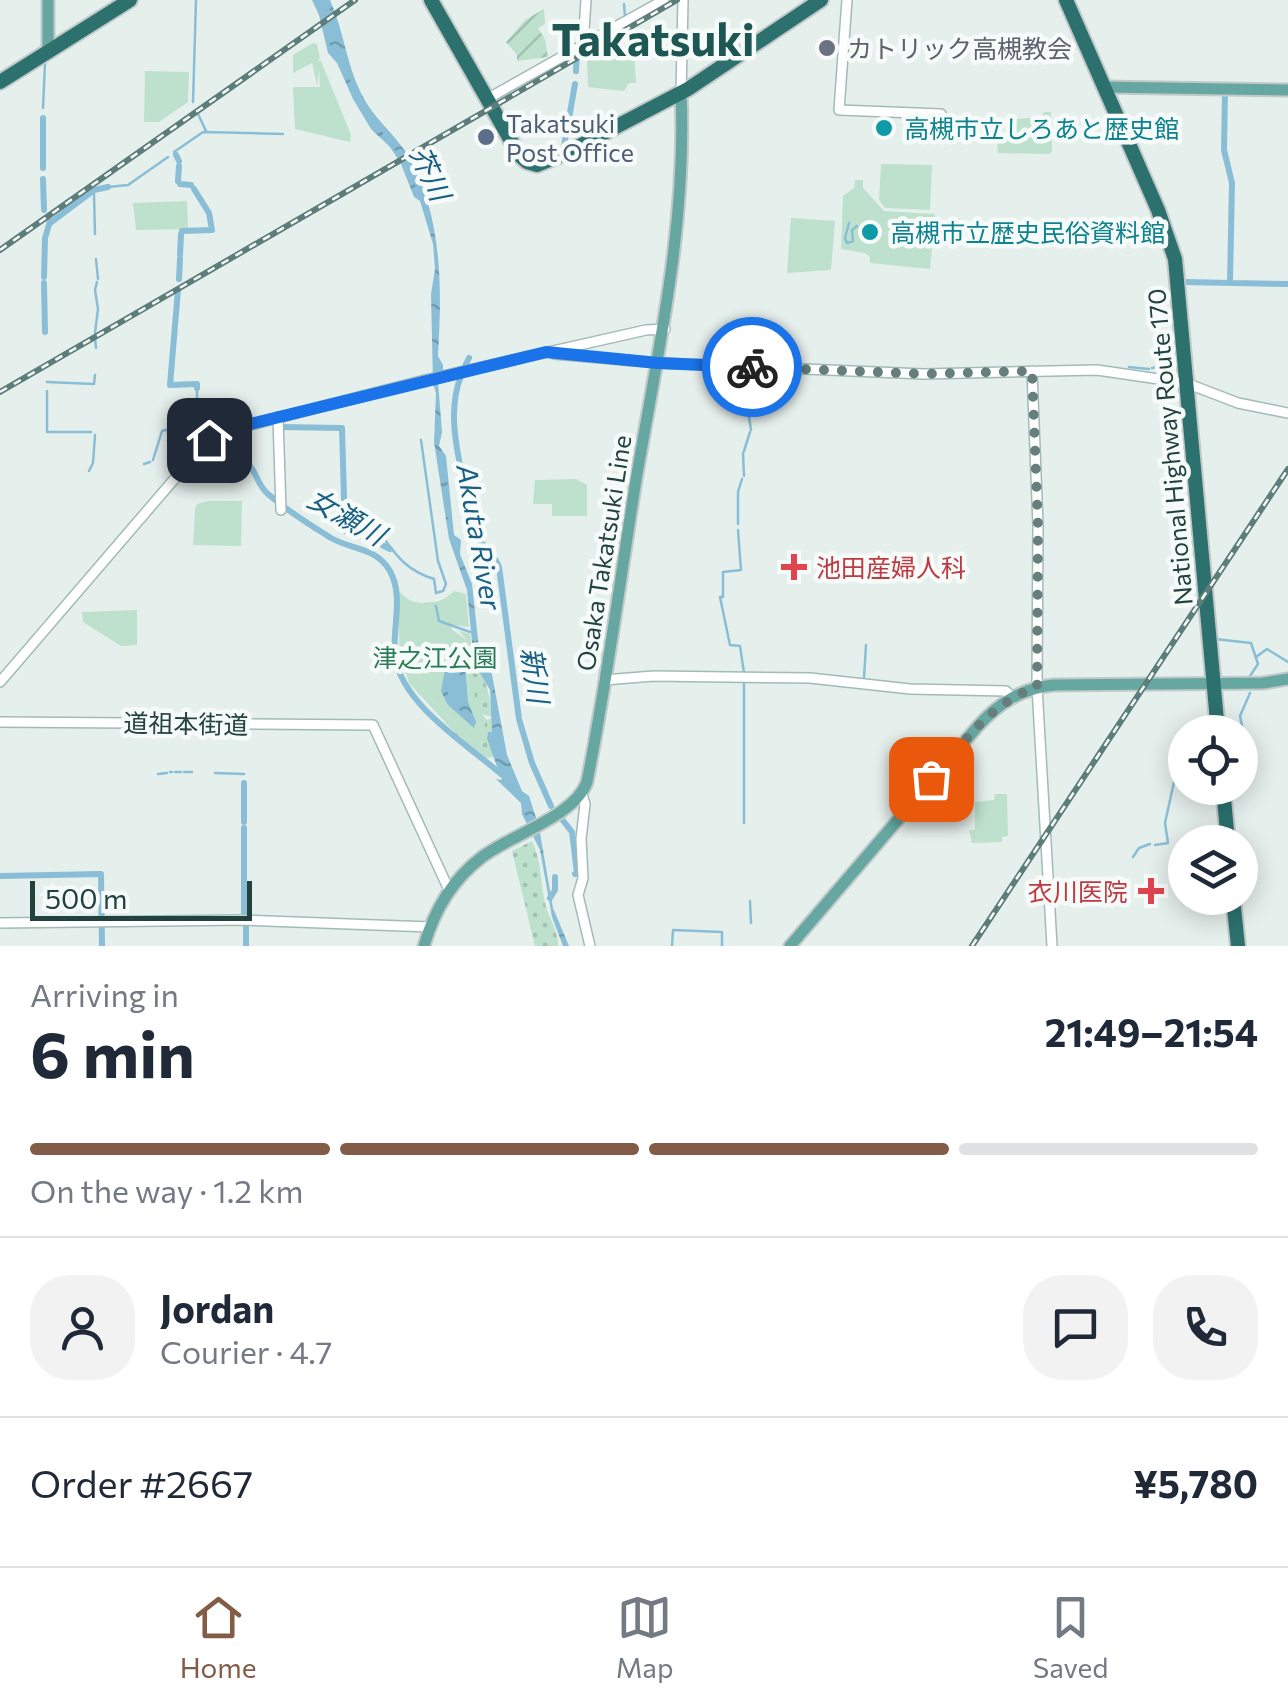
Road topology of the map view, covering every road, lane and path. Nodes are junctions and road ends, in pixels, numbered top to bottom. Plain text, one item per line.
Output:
1 (48, 0) edge
2 (130, 0) edge
3 (430, 0) edge
4 (586, 0) edge
5 (664, 0) edge
6 (682, 0) edge
7 (822, 0) edge
8 (847, 0) edge
9 (1066, 0) edge
10 (583, 45) junction
11 (48, 52) junction
12 (0, 82) edge
13 (1103, 87) junction
14 (1288, 90) edge
15 (681, 93) junction
16 (487, 98) junction
17 (941, 114) dead end
18 (665, 329) junction
19 (546, 352) junction
20 (658, 363) junction
21 (1032, 371) junction
22 (1186, 383) junction
23 (1288, 413) edge
24 (278, 417) junction
25 (282, 506) dead end
26 (604, 680) junction
27 (1288, 681) edge
28 (0, 682) edge
29 (1214, 684) junction
30 (1040, 690) junction
31 (1013, 700) junction
32 (1217, 715) edge
33 (0, 722) edge
34 (582, 794) junction
35 (450, 890) junction
36 (1235, 915) edge
37 (0, 923) edge
38 (430, 927) junction
39 (424, 946) edge
40 (590, 946) edge
41 (792, 946) edge
42 (1052, 946) edge
43 (1238, 946) edge

1 - 11 main road
2 - 11 highway
3 - 16 highway
4 - 10 street
5 - 10 street
6 - 15 street
7 - 15 highway
8 - 17 street
9 - 13 highway, National Highway Route 170
10 - 16 street
11 - 12 highway
13 - 14 main road
13 - 22 highway, National Highway Route 170
15 - 16 highway
15 - 18 main road, Osaka Takatsuki Line
18 - 19 street
18 - 20 main road, Osaka Takatsuki Line
19 - 20 street
19 - 24 street
20 - 21 street
20 - 26 main road, Osaka Takatsuki Line
21 - 22 street
21 - 30 street
22 - 23 street
22 - 29 highway, National Highway Route 170
24 - 25 street
24 - 28 street
26 - 31 street
26 - 34 main road, Osaka Takatsuki Line
27 - 29 main road
29 - 30 main road
29 - 32 highway, National Highway Route 170
30 - 31 main road
30 - 42 street
31 - 41 main road
33 - 35 street, 道祖本街道
34 - 35 main road
34 - 40 street
35 - 38 main road
36 - 43 highway
37 - 38 street
38 - 39 main road

